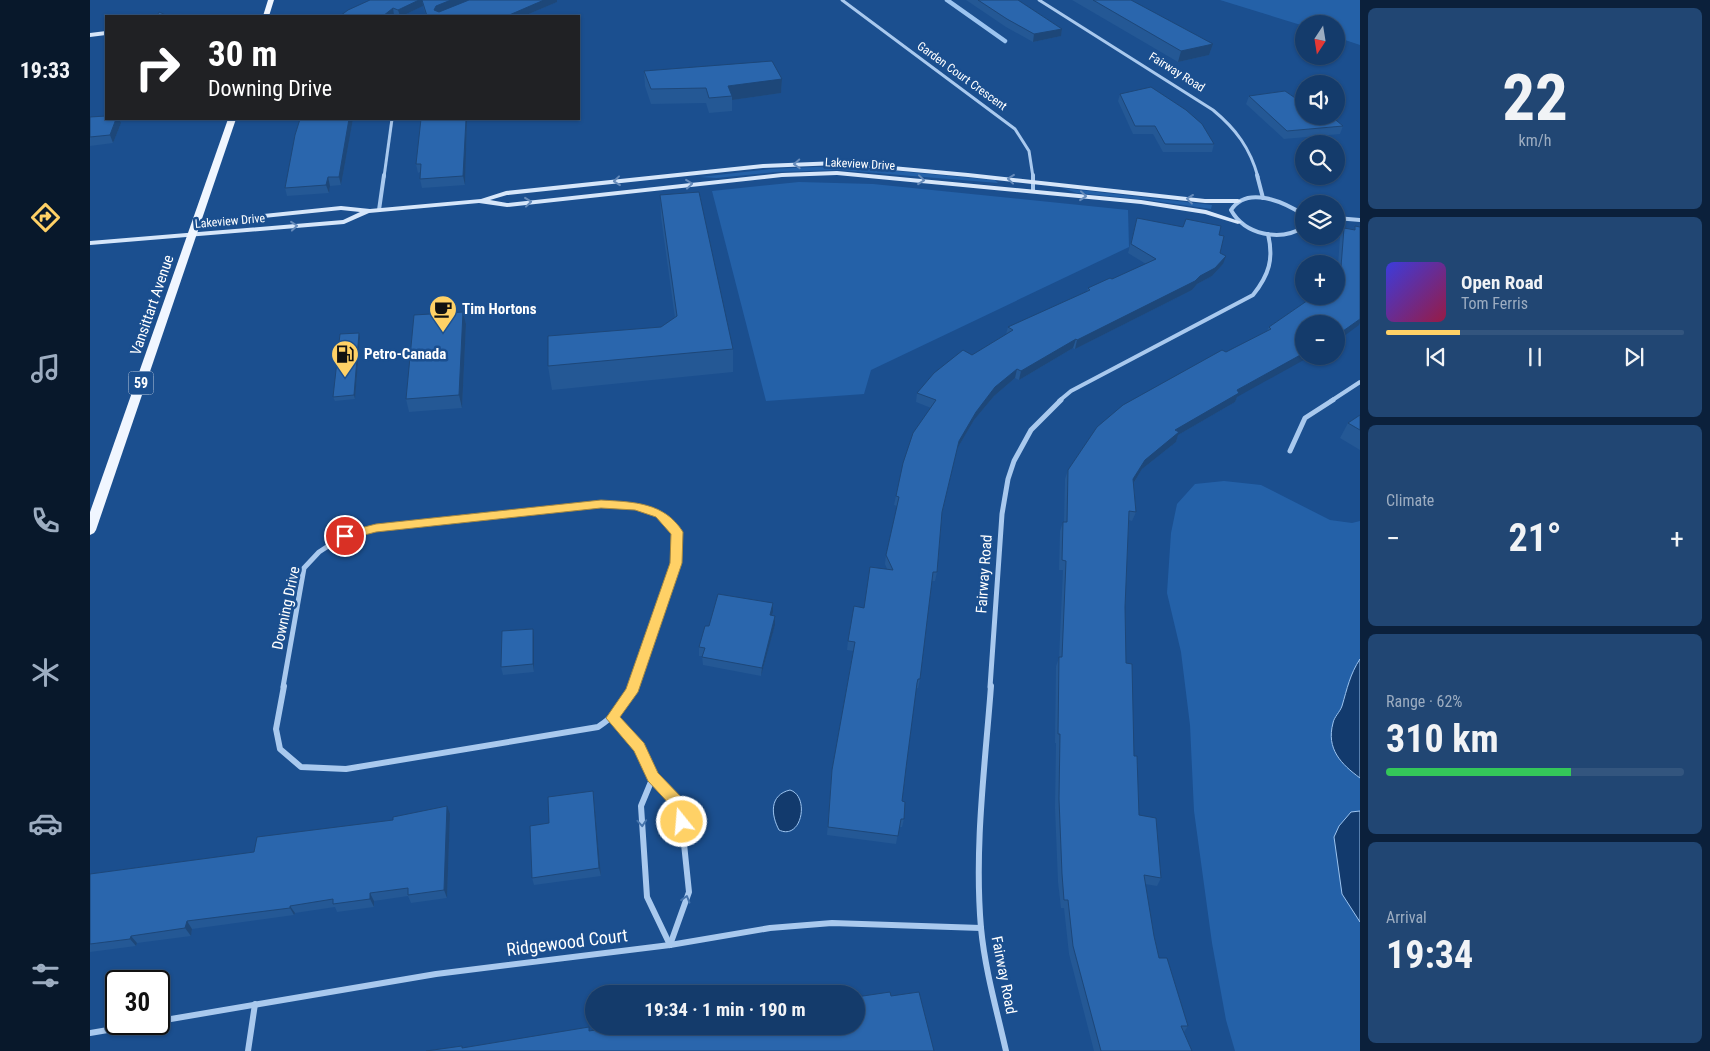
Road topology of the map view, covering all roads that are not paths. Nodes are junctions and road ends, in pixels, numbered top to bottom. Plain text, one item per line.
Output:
1 (271, 0) edge
2 (842, 0) edge
3 (1040, 0) edge
4 (266, 15) edge
5 (105, 33) edge
6 (90, 34) edge
7 (232, 120) edge
8 (392, 120) edge
9 (1033, 182) junction
10 (1033, 191) junction
11 (1263, 198) junction
12 (1238, 201) junction
13 (480, 202) junction
14 (1295, 209) edge
15 (379, 210) junction
16 (370, 211) junction
17 (1345, 219) edge
18 (1360, 220) edge
19 (1238, 222) junction
20 (197, 223) junction
21 (1295, 233) edge
22 (1268, 234) junction
23 (193, 236) junction
24 (90, 242) edge
25 (1360, 382) edge
26 (1290, 452) dead end
27 (90, 530) edge
28 (612, 718) junction
29 (653, 777) junction
30 (981, 928) junction
31 (670, 945) junction
32 (255, 1004) junction
33 (170, 1019) edge
34 (105, 1030) edge
35 (90, 1033) edge
36 (248, 1051) edge
37 (1006, 1051) edge

1 - 4 main road
2 - 9 street, Garden Court Crescent
3 - 11 street, Fairway Road
5 - 6 street
7 - 20 main road, Vansittart Avenue / 59
8 - 15 street
9 - 10 street, Garden Court Crescent
12 -> 9 street, Lakeview Drive
9 -> 13 street, Lakeview Drive
13 -> 10 street, Lakeview Drive
10 -> 19 street, Lakeview Drive
11 - 12 street
11 - 14 street
12 - 19 street
13 - 15 street, Lakeview Drive
15 - 16 street, Lakeview Drive
16 - 20 street, Lakeview Drive
23 -> 16 street, Lakeview Drive
17 - 18 street
19 - 22 street
20 - 23 main road, Vansittart Avenue / 59
21 - 22 street
22 - 30 street, Fairway Road
23 - 24 street, Lakeview Drive
23 - 27 main road, Vansittart Avenue / 59
25 - 26 street
28 - 28 street, Downing Drive
28 - 29 street
29 -> 31 street
31 -> 29 street
30 - 31 street, Ridgewood Court
30 - 37 street, Fairway Road
31 - 32 street, Ridgewood Court
32 - 33 street, Ridgewood Court
32 - 36 street
34 - 35 street

